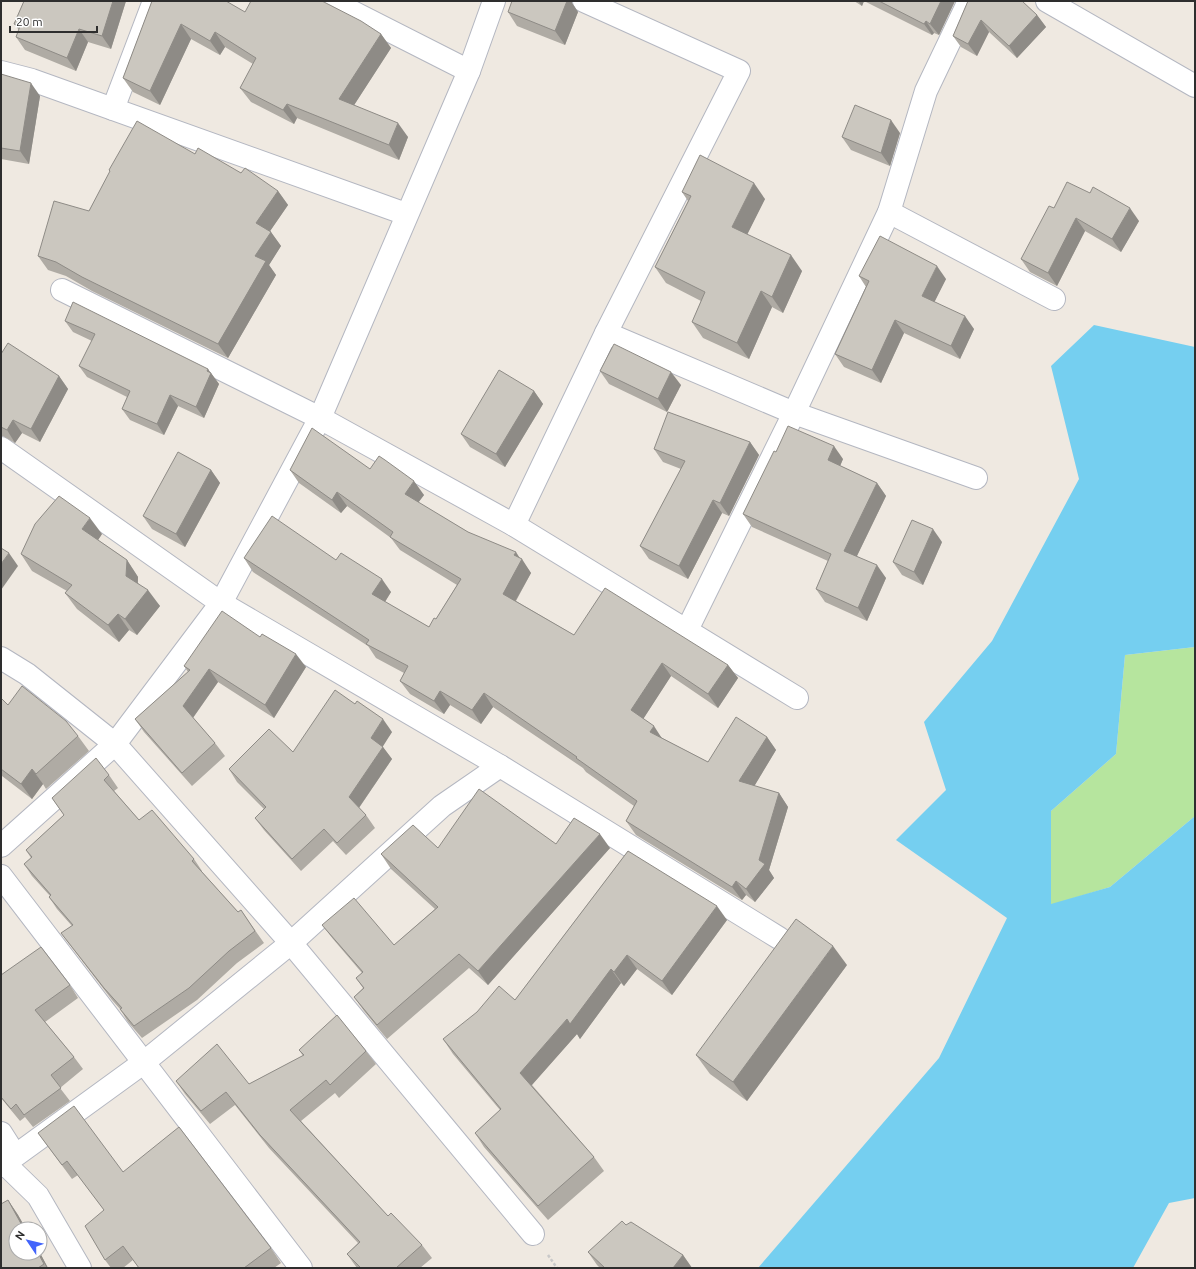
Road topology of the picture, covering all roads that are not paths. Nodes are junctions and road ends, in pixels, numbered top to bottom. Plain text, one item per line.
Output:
1 (154, 1) edge
2 (331, 1) edge
3 (494, 1) edge
4 (584, 1) edge
5 (969, 1) edge
6 (1046, 1) edge
7 (469, 71) junction
8 (1, 72) edge
9 (1195, 86) edge
10 (113, 109) junction
11 (889, 212) junction
12 (406, 214) junction
13 (62, 290) dead end
14 (1054, 299) dead end
15 (606, 333) junction
16 (794, 413) junction
17 (320, 418) junction
18 (1, 448) edge
19 (976, 478) dead end
20 (514, 525) junction
21 (221, 603) junction
22 (687, 630) junction
23 (1, 658) edge
24 (797, 698) dead end
25 (115, 744) junction
26 (500, 766) junction
27 (1, 846) edge
28 (1, 876) edge
29 (779, 938) dead end
30 (291, 943) junction
31 (143, 1062) junction
32 (1, 1134) edge
33 (7, 1161) edge
34 (533, 1234) dead end
35 (80, 1268) edge
36 (301, 1268) edge

1 - 10 street
2 - 7 street
3 - 7 street
4 - 15 street
5 - 11 street
6 - 9 street
7 - 12 street
8 - 10 street
10 - 12 street
11 - 14 street
11 - 16 street
12 - 17 street
13 - 17 street
15 - 16 street
15 - 20 street
16 - 19 street
16 - 22 street
17 - 20 street
17 - 21 street
18 - 21 street
20 - 22 street
21 - 25 street
21 - 26 street
22 - 24 street
23 - 25 street
25 - 27 street
25 - 30 street
26 - 29 street
26 - 30 street
28 - 31 street
30 - 31 street
30 - 34 street
31 - 33 street
31 - 36 street
32 - 33 street
33 - 35 street

